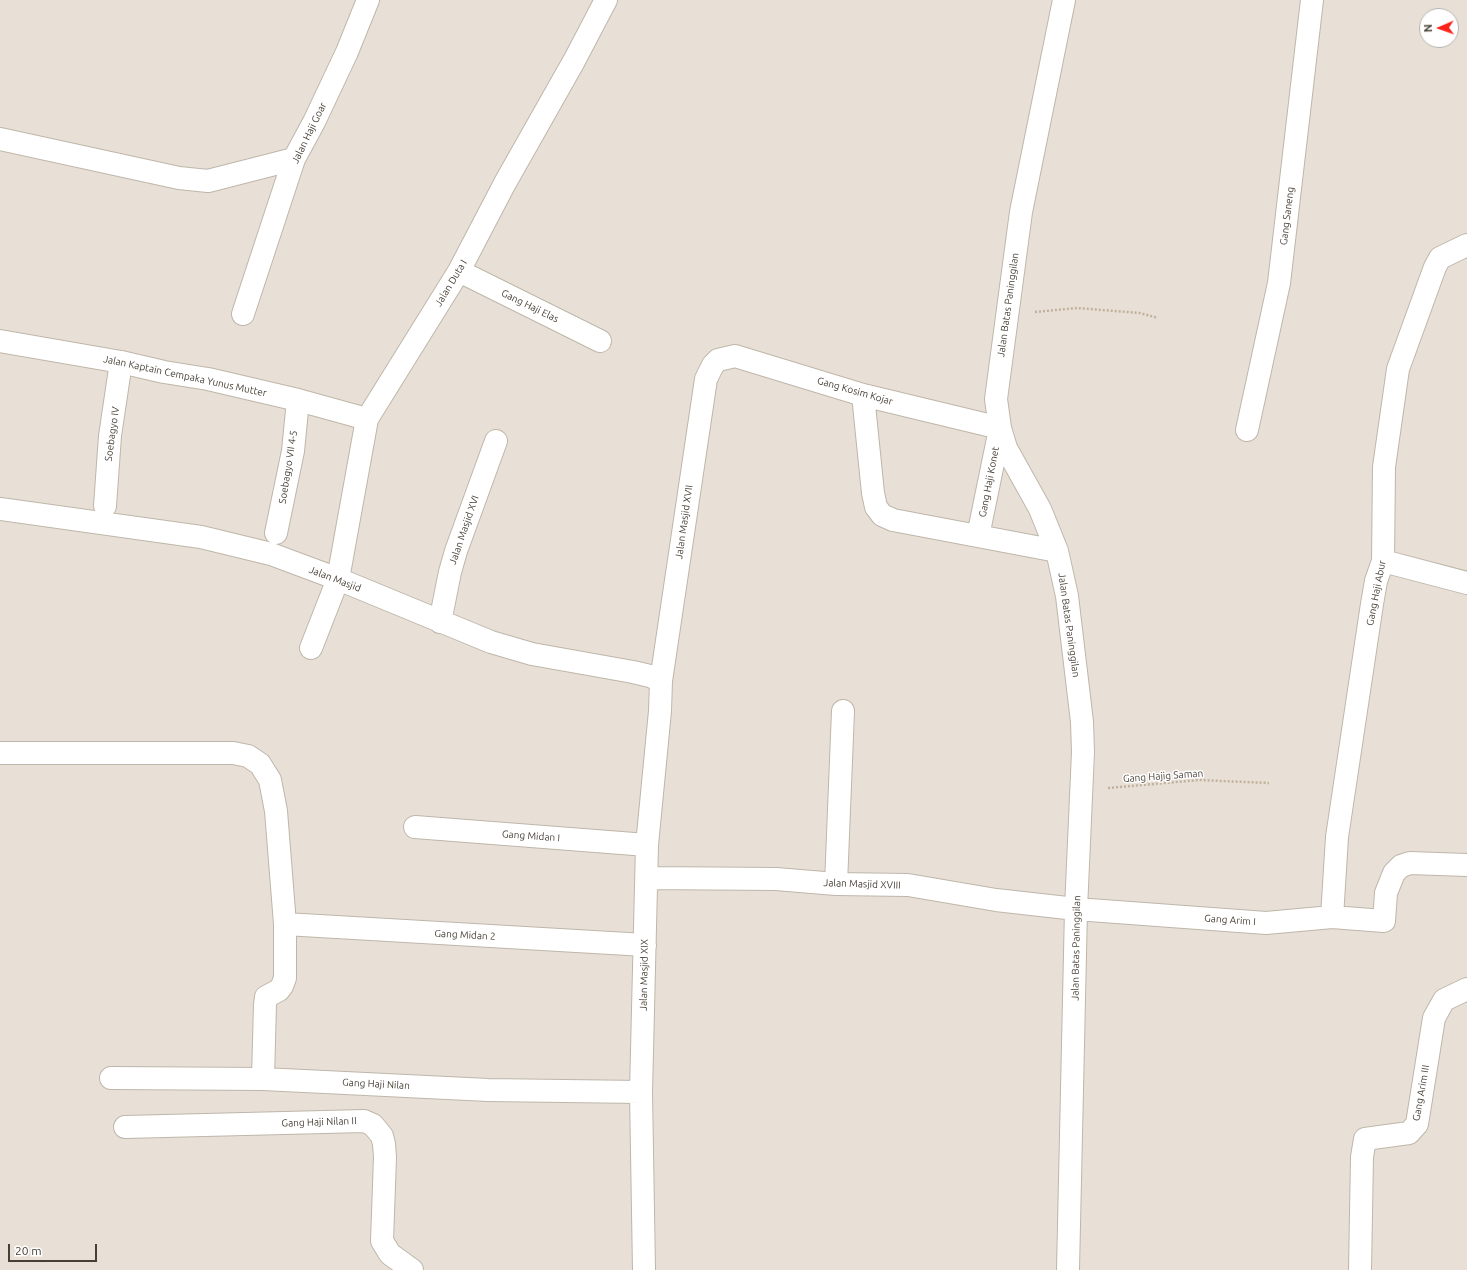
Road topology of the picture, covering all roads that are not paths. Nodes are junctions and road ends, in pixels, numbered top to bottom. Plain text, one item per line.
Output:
1 (368, 0) edge
2 (606, 0) edge
3 (1064, 0) edge
4 (1312, 0) edge
5 (0, 139) edge
6 (294, 159) junction
7 (1467, 244) edge
8 (459, 271) junction
9 (243, 314) dead end
10 (0, 341) edge
11 (600, 341) dead end
12 (121, 362) junction
13 (712, 365) joint
14 (863, 395) junction
15 (298, 400) junction
16 (367, 419) junction
17 (1000, 428) junction
18 (1247, 430) dead end
19 (496, 441) dead end
20 (105, 506) dead end
21 (0, 509) edge
22 (276, 533) dead end
23 (978, 536) junction
24 (1057, 551) junction
25 (1383, 561) junction
26 (338, 579) junction
27 (1467, 582) edge
28 (440, 622) junction
29 (311, 648) dead end
30 (661, 681) junction
31 (843, 711) dead end
32 (0, 753) edge
33 (415, 827) dead end
34 (647, 845) junction
35 (1467, 865) edge
36 (647, 878) junction
37 (836, 884) junction
38 (1076, 909) junction
39 (1332, 917) junction
40 (285, 924) junction
41 (645, 945) junction
42 (1467, 989) edge
43 (111, 1078) dead end
44 (263, 1078) junction
45 (642, 1092) junction
46 (125, 1127) dead end
47 (412, 1270) edge
48 (644, 1270) edge
49 (1068, 1270) edge
50 (1360, 1270) edge

1 - 6 street, Jalan Haji Goar
2 - 8 street, Jalan Duta I
3 - 17 street, Jalan Batas Paninggilan
4 - 18 street, Gang Saneng
5 - 6 street
6 - 9 street, Jalan Haji Goar
7 - 25 street, Gang Haji Abur
8 - 11 street, Gang Haji Elas
8 - 16 street, Jalan Duta I
10 - 12 street, Jalan Kaptain Cempaka Yunus Mutter
12 - 15 street, Jalan Kaptain Cempaka Yunus Mutter
12 - 20 street, Soebagyo IV
13 - 14 street, Gang Kosim Kojar
13 - 30 street, Jalan Masjid XVII
14 - 17 street, Gang Kosim Kojar
14 - 23 street
15 - 16 street, Jalan Kaptain Cempaka Yunus Mutter
15 - 22 street, Soebagyo VII 4-5
16 - 26 street, Jalan Duta I
17 - 23 street, Gang Haji Konet
17 - 24 street, Jalan Batas Paninggilan
19 - 28 street, Jalan Masjid XVI
21 - 26 street, Jalan Masjid
23 - 24 street
24 - 38 street, Jalan Batas Paninggilan
25 - 27 street
25 - 39 street, Gang Haji Abur
26 - 28 street, Jalan Masjid
26 - 29 street, Jalan Duta I
28 - 30 street, Jalan Masjid
30 - 34 street, Jalan Masjid XIX
31 - 37 street
32 - 40 street
33 - 34 street, Gang Midan I
34 - 36 street, Jalan Masjid XIX
35 - 39 street, Gang Arim I
36 - 37 street, Jalan Masjid XVIII
36 - 41 street, Jalan Masjid XIX
37 - 38 street, Jalan Masjid XVIII
38 - 39 street, Gang Arim I
38 - 49 street, Jalan Batas Paninggilan
40 - 41 street, Gang Midan 2
40 - 44 street
41 - 45 street, Jalan Masjid XIX
42 - 50 street, Gang Arim III
43 - 44 street, Gang Haji Nilan
44 - 45 street, Gang Haji Nilan
45 - 48 street, Jalan Masjid XIX
46 - 47 street, Gang Haji Nilan II

